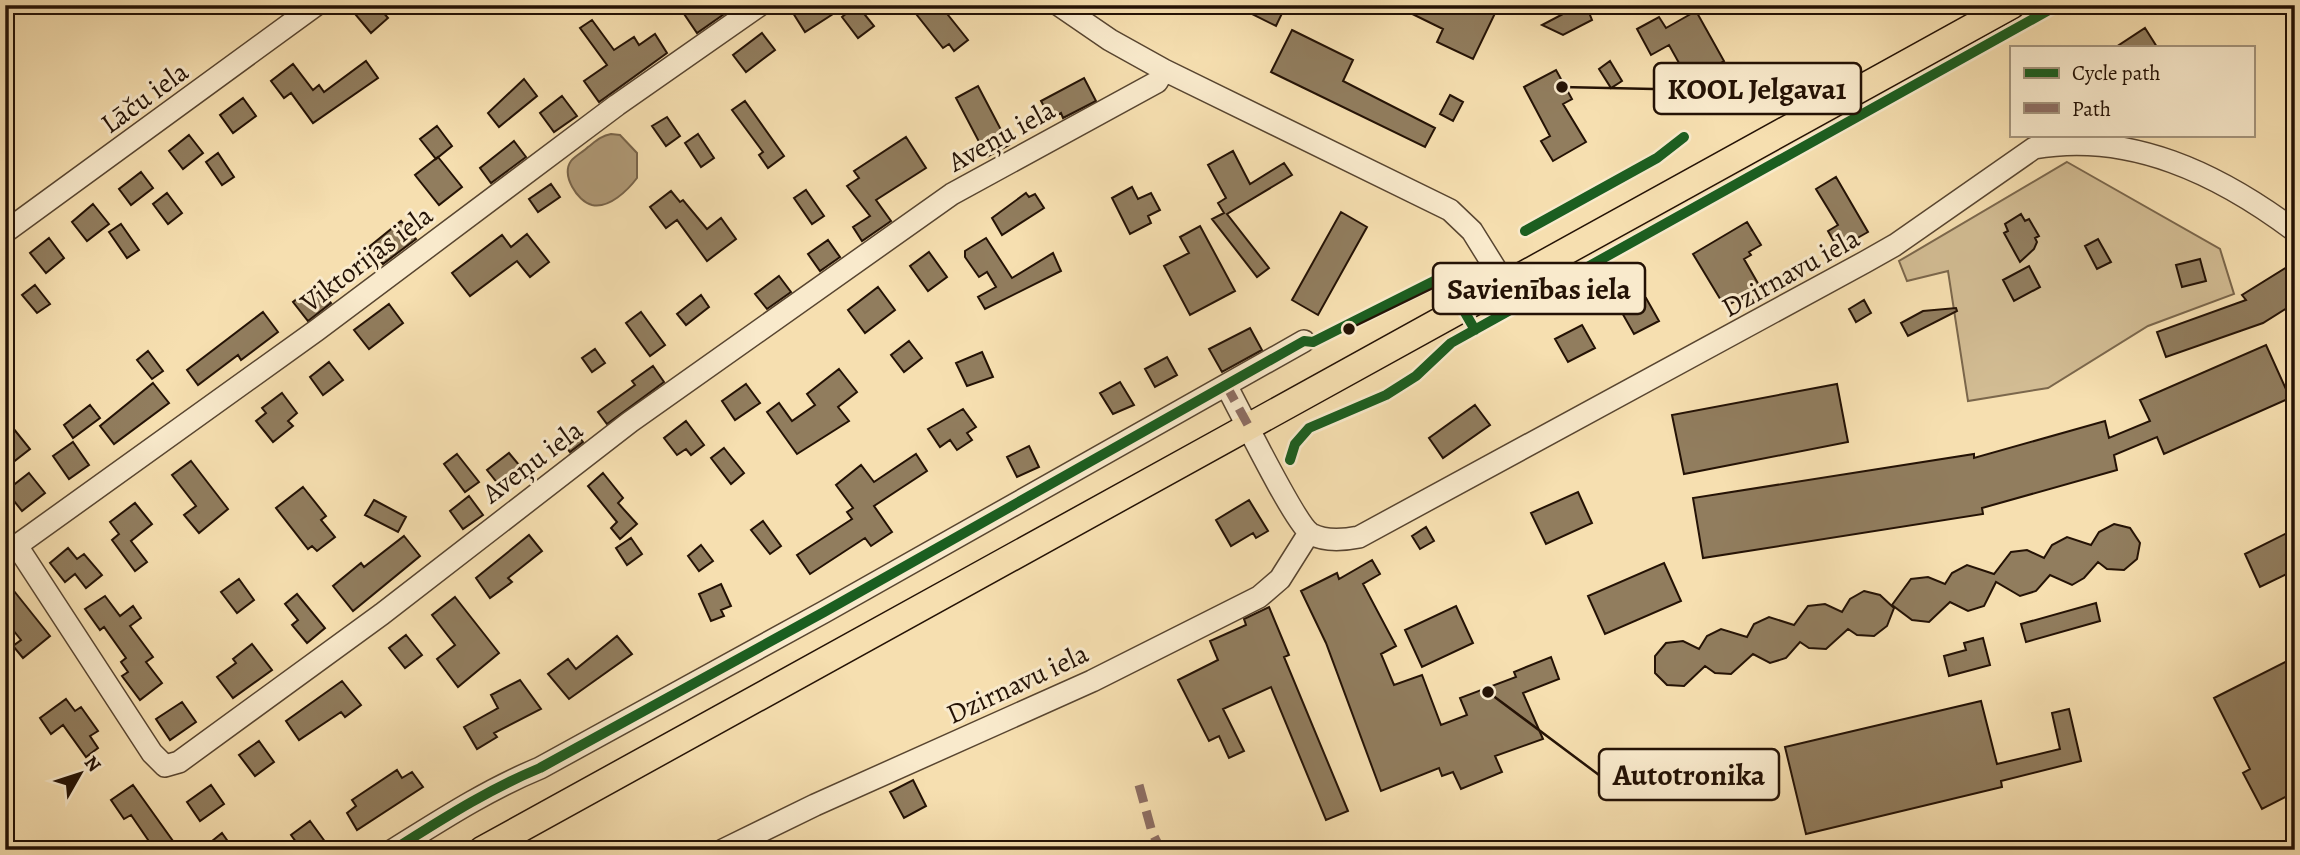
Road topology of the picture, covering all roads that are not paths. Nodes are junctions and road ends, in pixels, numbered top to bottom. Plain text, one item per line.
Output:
1 (316, 5) edge
2 (760, 5) edge
3 (1059, 5) edge
4 (2012, 5) edge
5 (1164, 70) junction
6 (2295, 231) edge
7 (5, 232) edge
8 (1505, 284) junction
9 (1304, 341) dead end
10 (1226, 384) junction
11 (1248, 425) junction
12 (1309, 533) junction
13 (11, 550) edge
14 (393, 850) edge
15 (482, 850) edge
16 (723, 850) edge

1 - 7 street, Lāču iela
2 - 13 street, Viktorijas iela
3 - 5 street
4 - 8 main road
5 - 8 street
5 - 13 street, Aveņu iela
6 - 12 street, Dzirnavu iela
8 - 11 main road
9 - 10 street
10 - 11 street
10 - 14 street
11 - 12 street
11 - 15 main road
12 - 16 street, Dzirnavu iela

